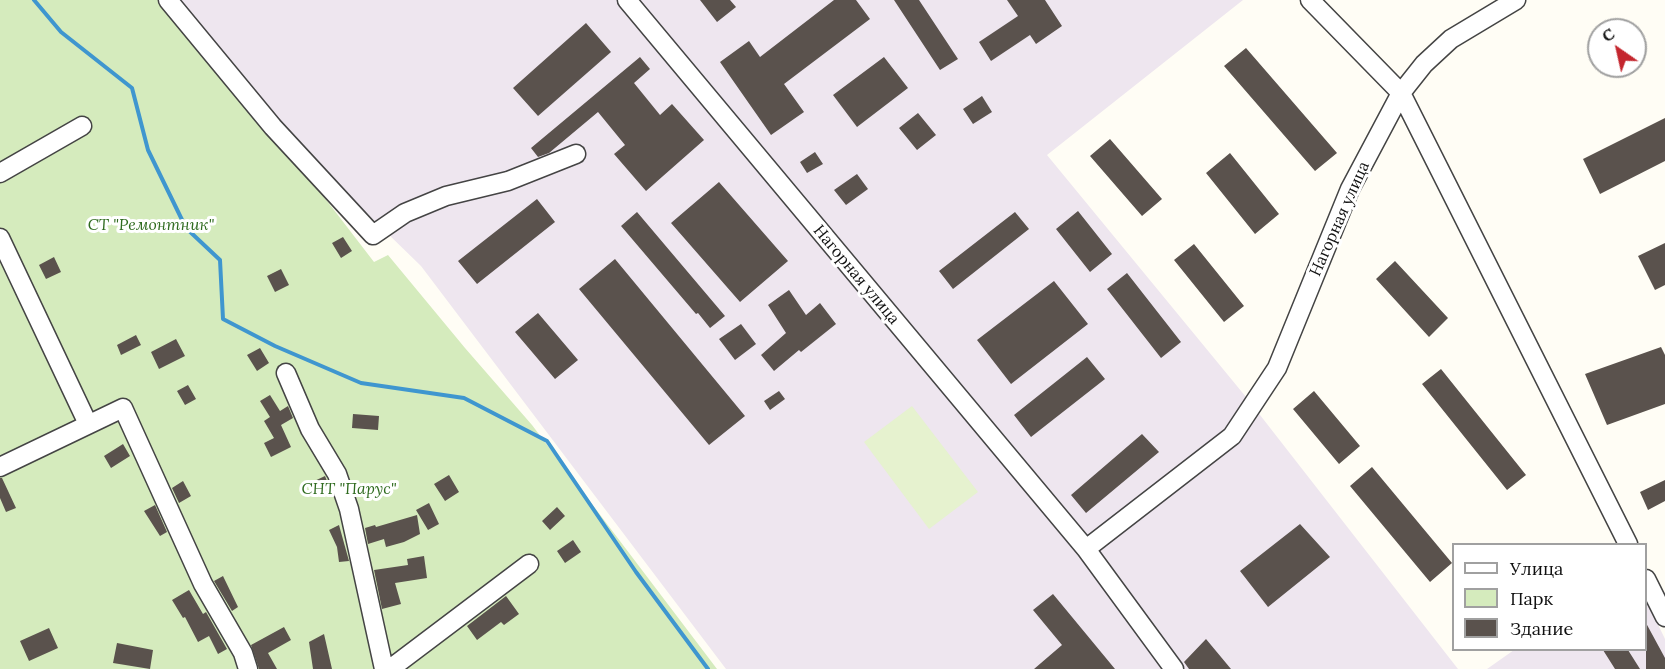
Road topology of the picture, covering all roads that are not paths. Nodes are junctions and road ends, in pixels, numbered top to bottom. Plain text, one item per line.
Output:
1 (168, 0) edge
2 (627, 0) edge
3 (1310, 0) edge
4 (1516, 0) edge
5 (1401, 93) junction
6 (82, 126) dead end
7 (576, 154) dead end
8 (0, 173) edge
9 (0, 238) edge
10 (286, 373) dead end
11 (88, 424) junction
12 (0, 467) edge
13 (1627, 543) edge
14 (1086, 549) junction
15 (529, 564) dead end
16 (1647, 581) edge
17 (1665, 617) edge
18 (248, 669) edge
19 (384, 669) edge
20 (390, 669) edge
21 (1174, 669) edge

1 - 7 street
2 - 14 street, Нагорная улица
3 - 5 street
4 - 5 street, Нагорная улица
5 - 13 street
5 - 14 street, Нагорная улица
6 - 8 street
9 - 11 street
10 - 19 street
11 - 12 street
11 - 18 street
14 - 21 street, Нагорная улица
15 - 20 street
16 - 17 street

